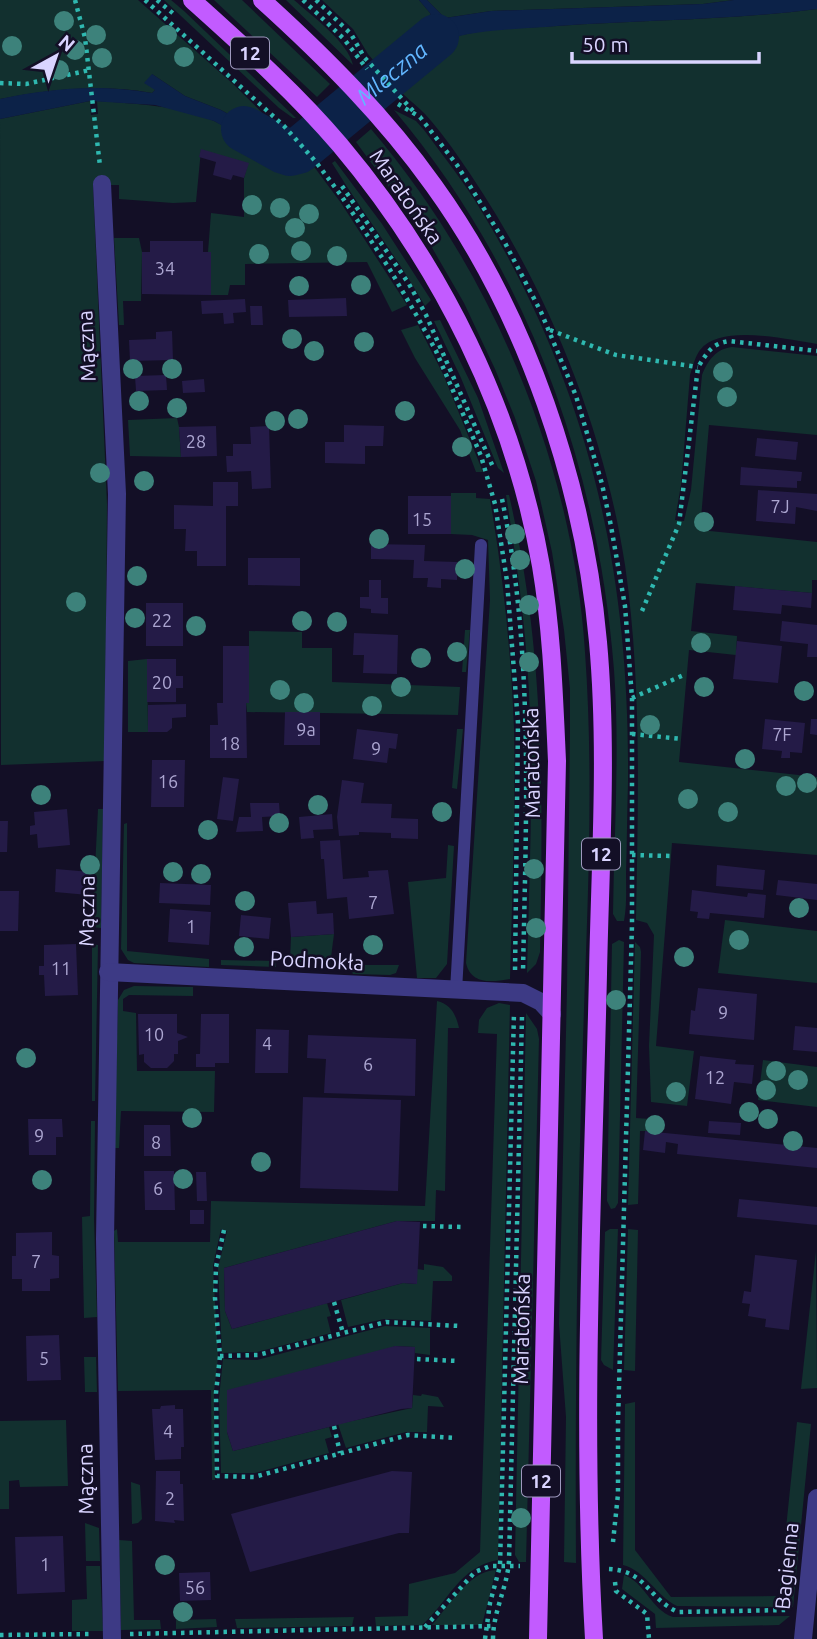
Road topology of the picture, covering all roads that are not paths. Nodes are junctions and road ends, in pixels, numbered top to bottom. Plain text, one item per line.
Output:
1 (192, 0) edge
2 (262, 0) edge
3 (102, 184) road end
4 (481, 545) dead end
5 (108, 972) junction
6 (553, 975) junction
7 (456, 990) junction
8 (519, 993) junction
9 (552, 1014) junction
10 (817, 1498) edge
11 (112, 1637) edge
12 (538, 1639) edge
13 (594, 1639) edge
14 (801, 1639) edge
15 (817, 1639) edge

1 - 6 main road, Maratońska / 12
2 - 13 main road, Maratońska / 12
3 - 5 street, Mączna
4 - 7 lane
5 - 7 street, Podmokła
5 - 11 street, Mączna
6 - 8 street
6 - 9 main road, Maratońska / 12
7 - 8 street, Podmokła
8 - 9 street
9 - 12 main road, Maratońska / 12
10 - 14 street, Bagienna
14 - 15 street

